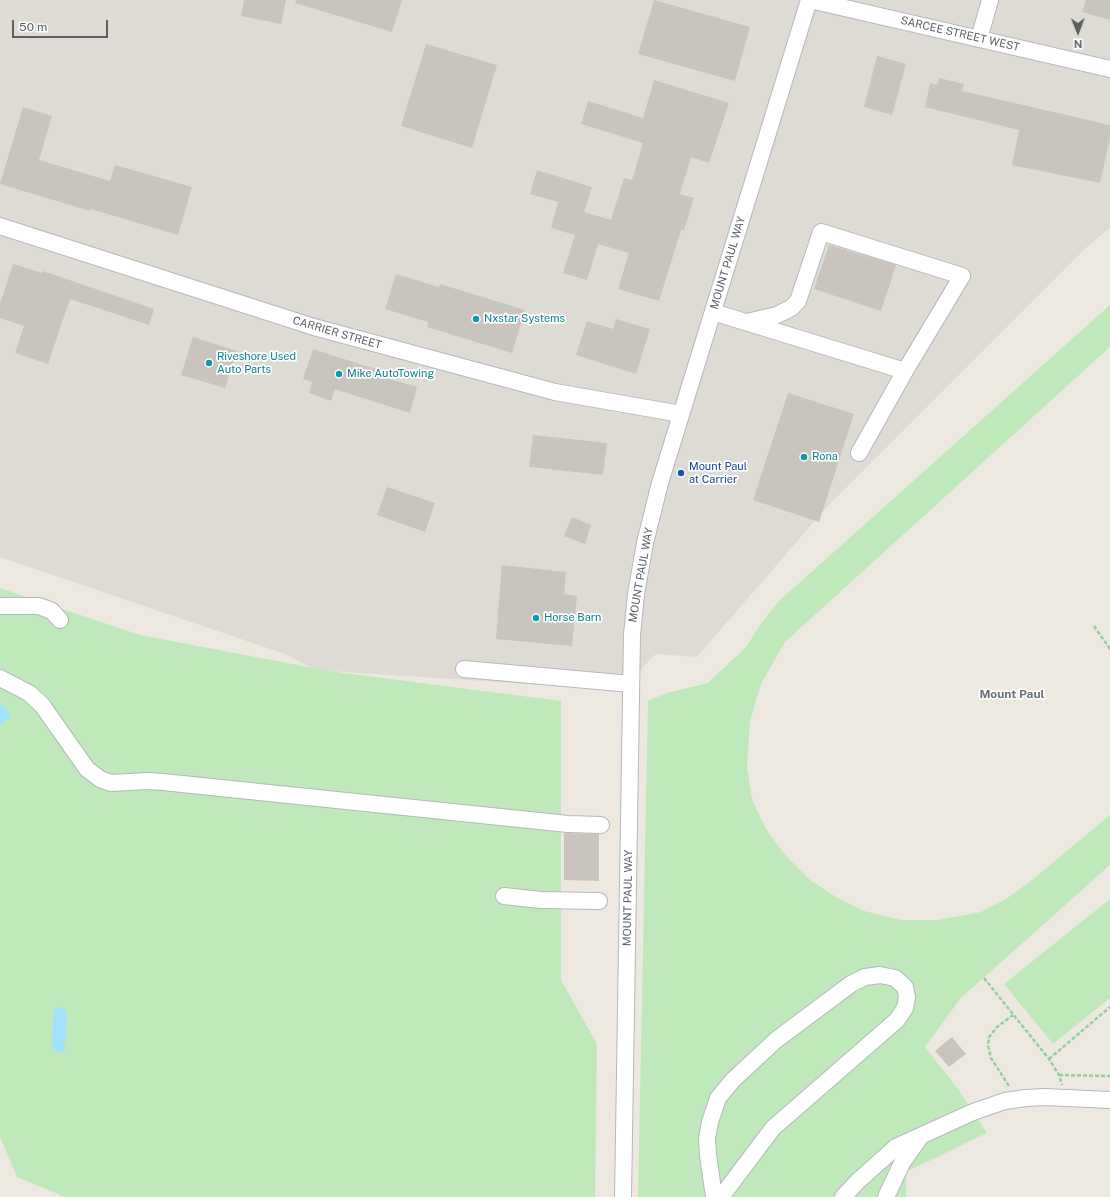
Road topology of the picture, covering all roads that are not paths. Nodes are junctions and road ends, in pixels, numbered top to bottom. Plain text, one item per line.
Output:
1 (810, 0) edge
2 (990, 0) edge
3 (979, 39) junction
4 (1110, 69) edge
5 (0, 226) edge
6 (713, 312) junction
7 (748, 322) junction
8 (905, 371) junction
9 (681, 414) junction
10 (859, 453) dead end
11 (0, 606) edge
12 (60, 620) dead end
13 (464, 669) dead end
14 (0, 678) edge
15 (631, 684) junction
16 (601, 825) dead end
17 (504, 896) dead end
18 (599, 901) dead end
19 (1110, 1100) edge
20 (922, 1135) junction
21 (623, 1197) edge
22 (714, 1197) edge
23 (721, 1197) edge
24 (843, 1197) edge
25 (886, 1197) edge

1 - 3 street, SARCEE STREET WEST
1 - 6 street, MOUNT PAUL WAY
2 - 3 street
3 - 4 street, SARCEE STREET WEST
5 - 9 street, CARRIER STREET
6 - 7 street
6 - 9 street, MOUNT PAUL WAY
7 - 8 street
7 - 8 street
8 - 10 street
9 - 15 street, MOUNT PAUL WAY
11 - 12 street
13 - 15 street
14 - 16 street
15 - 21 street, MOUNT PAUL WAY
17 - 18 street
19 - 20 street
20 - 24 street
20 - 25 street
22 - 23 street

